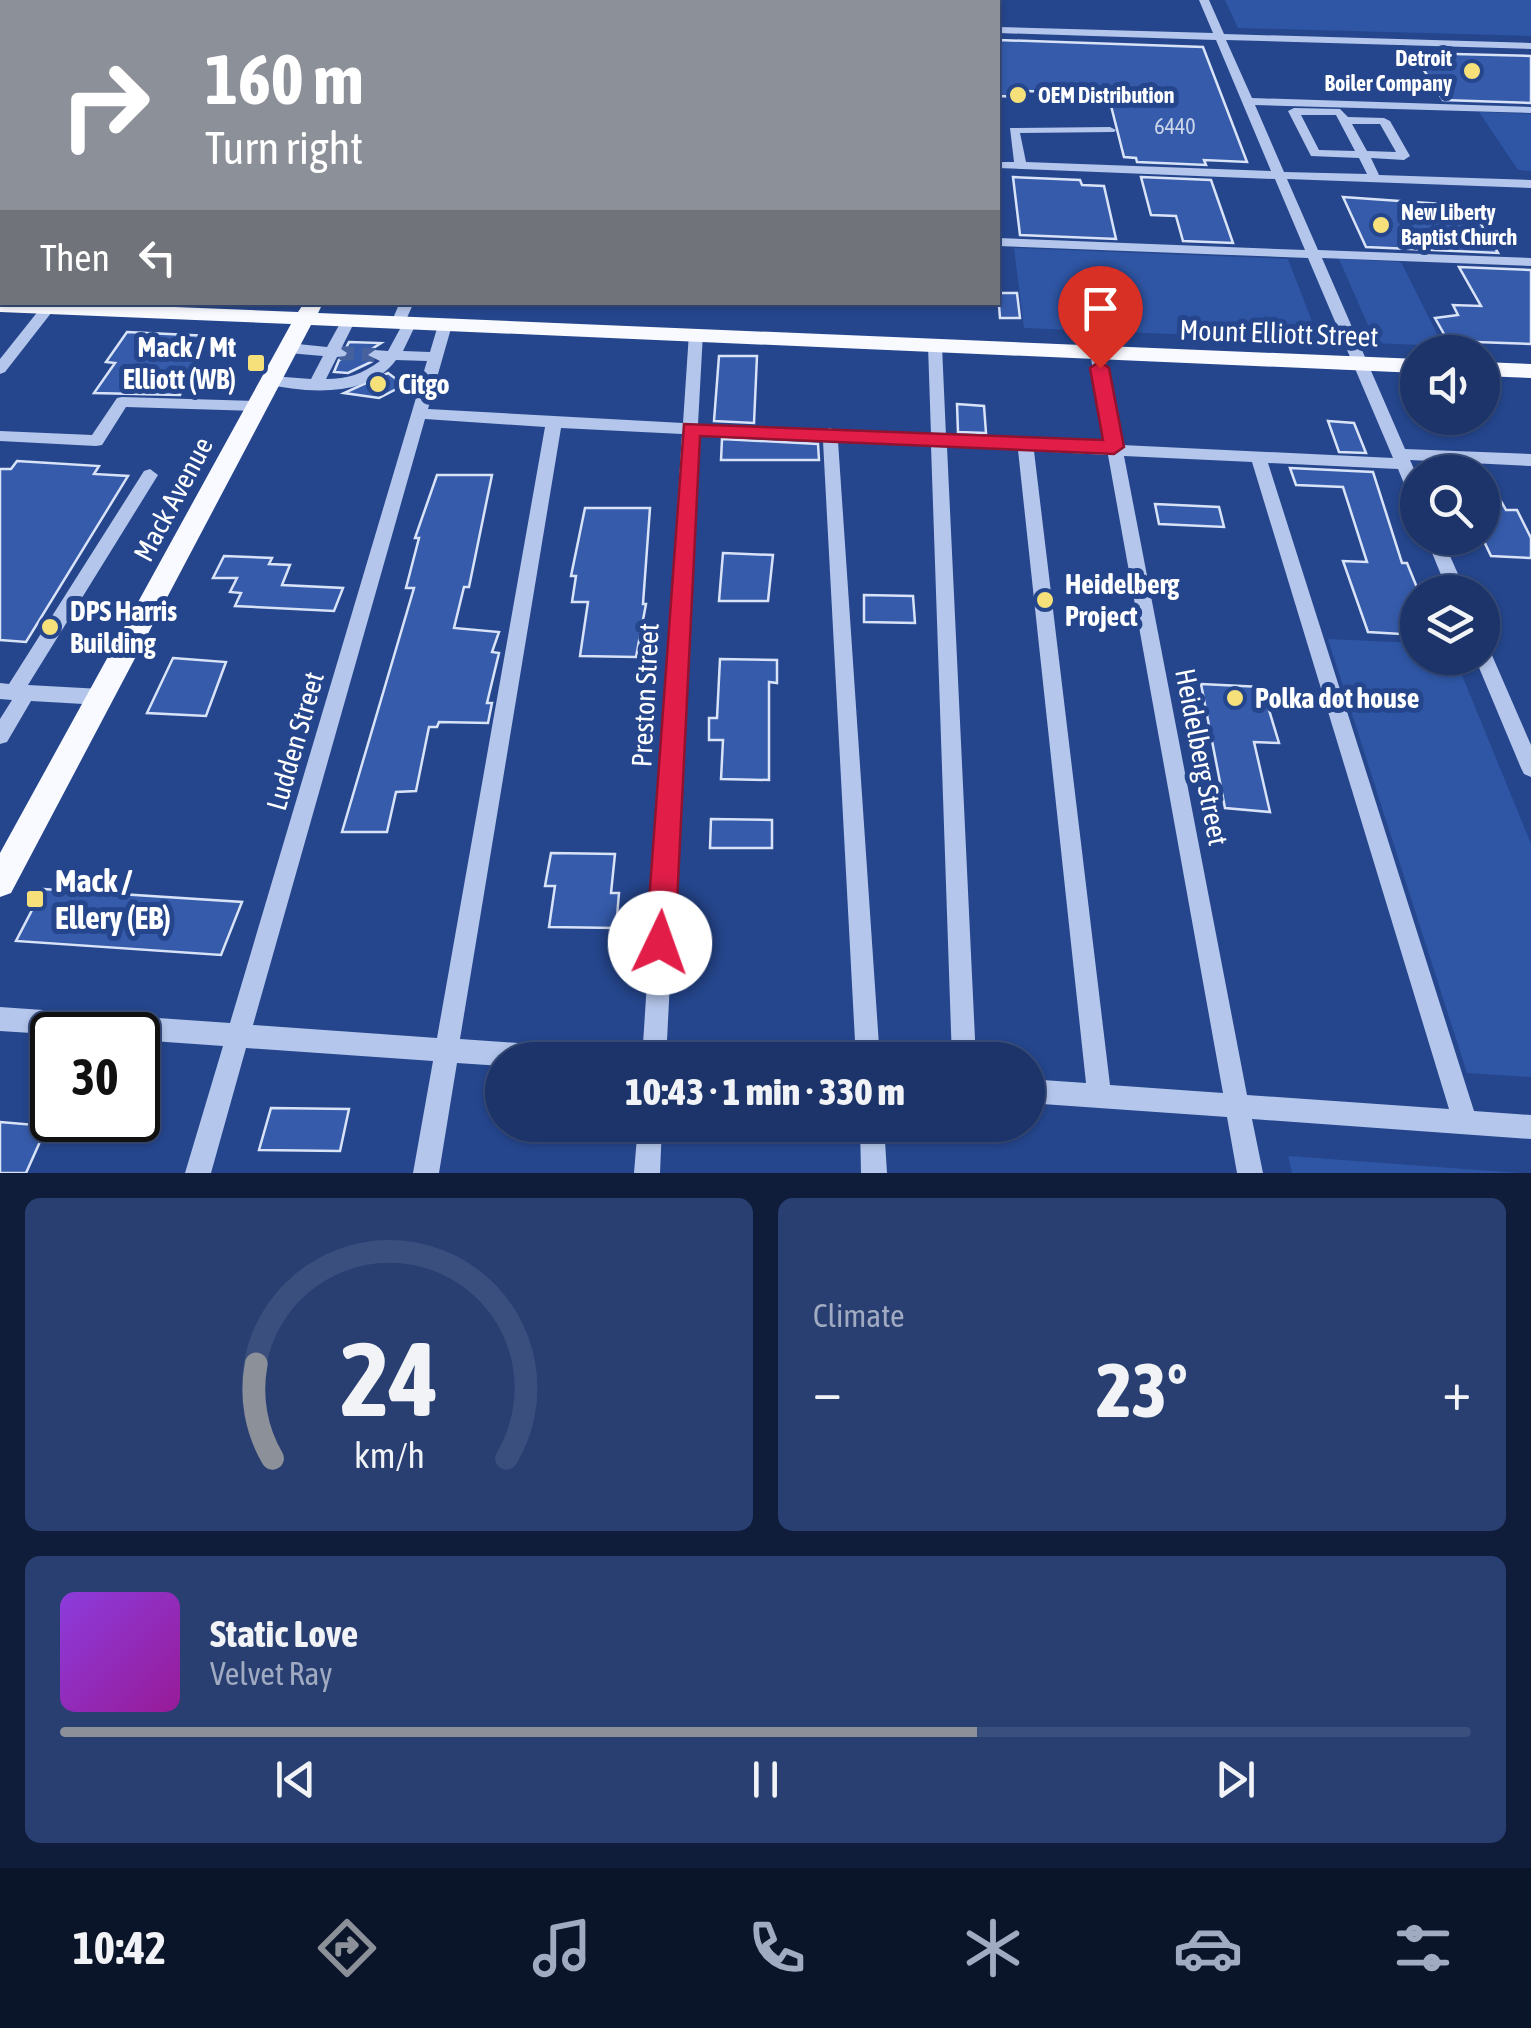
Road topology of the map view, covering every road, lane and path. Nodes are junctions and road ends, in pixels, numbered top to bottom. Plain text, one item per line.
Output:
1 (1204, 0) edge
2 (1000, 30) edge
3 (1220, 36) junction
4 (1531, 46) edge
5 (1247, 101) junction
6 (1531, 110) edge
7 (1344, 120) junction
8 (1110, 130) dead end
9 (1363, 155) junction
10 (1000, 166) edge
11 (1021, 166) junction
12 (1278, 176) junction
13 (1375, 178) junction
14 (1531, 184) edge
15 (1000, 242) edge
16 (1312, 254) junction
17 (1531, 262) edge
18 (0, 306) edge
19 (102, 306) edge
20 (48, 308) junction
21 (309, 311) edge
22 (405, 316) edge
23 (348, 321) junction
24 (444, 325) junction
25 (696, 333) junction
26 (935, 346) junction
27 (288, 348) junction
28 (1097, 352) junction
29 (336, 353) junction
30 (376, 356) tunnel mouth
31 (396, 356) junction
32 (436, 357) junction
33 (1359, 364) junction
34 (1400, 365) edge
35 (0, 369) edge
36 (1500, 370) edge
37 (1531, 371) edge
38 (270, 382) junction
39 (316, 384) junction
40 (258, 406) junction
41 (419, 414) junction
42 (554, 422) junction
43 (691, 429) junction
44 (830, 433) junction
45 (0, 436) edge
46 (939, 439) junction
47 (1024, 443) junction
48 (1114, 447) junction
49 (1400, 457) edge
50 (1259, 458) junction
51 (1400, 459) edge
52 (1500, 460) edge
53 (1531, 460) edge
54 (150, 474) dead end
55 (1492, 675) edge
56 (13, 692) edge
57 (100, 697) junction
58 (0, 736) edge
59 (1531, 768) edge
60 (0, 884) edge
61 (0, 1018) edge
62 (238, 1035) junction
63 (655, 1042) edge
64 (867, 1042) edge
65 (963, 1042) edge
66 (447, 1050) junction
67 (485, 1053) edge
68 (1045, 1092) edge
69 (1099, 1096) junction
70 (1238, 1106) junction
71 (1465, 1122) junction
72 (1531, 1127) edge
73 (649, 1142) edge
74 (873, 1142) edge
75 (198, 1173) edge
76 (426, 1173) edge
77 (647, 1173) edge
78 (874, 1173) edge
79 (1250, 1173) edge

1 - 3 street
2 - 3 street
3 - 4 street
3 - 5 street
5 - 6 street
5 - 12 street
7 - 9 street
7 - 9 street
7 - 9 street
8 - 11 street
9 - 13 street
10 - 11 street
11 - 12 street
12 - 13 street
12 - 16 street
13 - 14 street
15 - 16 street
16 - 17 street
16 - 33 street
18 - 20 main road, Mount Elliott Street
19 - 20 main road, Mount Elliott Street
19 - 21 main road, Mount Elliott Street
20 - 35 street
21 - 23 main road, Mount Elliott Street
21 - 27 main road, Mack Avenue
22 - 23 main road, Mount Elliott Street
22 - 24 main road, Mount Elliott Street
22 - 31 street
23 - 29 street
24 - 25 main road, Mount Elliott Street
24 - 32 street, Ludden Street
25 - 26 main road, Mount Elliott Street
25 - 43 street, Preston Street
26 - 28 main road, Mount Elliott Street
26 - 46 street
27 - 29 street
27 - 38 main road, Mack Avenue
28 - 33 main road, Mount Elliott Street
28 - 48 street, Heidelberg Street
29 - 39 street
30 - 31 street
31 - 32 street
31 - 39 street
32 - 41 street, Ludden Street
33 - 34 main road, Mount Elliott Street
33 - 49 street
36 - 37 main road
38 - 39 street
38 - 40 main road, Mack Avenue
40 - 45 street
40 - 57 main road, Mack Avenue
41 - 42 street
41 - 62 street, Ludden Street
42 - 43 street
42 - 66 street
43 - 44 street
43 - 63 street, Preston Street
44 - 46 street
44 - 64 street
46 - 47 street
46 - 65 street
47 - 48 street
47 - 69 street
48 - 50 street
48 - 70 street, Heidelberg Street
50 - 51 street
50 - 71 street
52 - 53 street
54 - 56 street
55 - 59 street
56 - 57 street
56 - 58 street
57 - 60 main road, Mack Avenue
61 - 62 street
62 - 66 street
62 - 75 street, Ludden Street
66 - 67 street
66 - 76 street
68 - 69 street
69 - 70 street
70 - 71 street
70 - 79 street, Heidelberg Street
71 - 72 street
73 - 77 street
74 - 78 street

